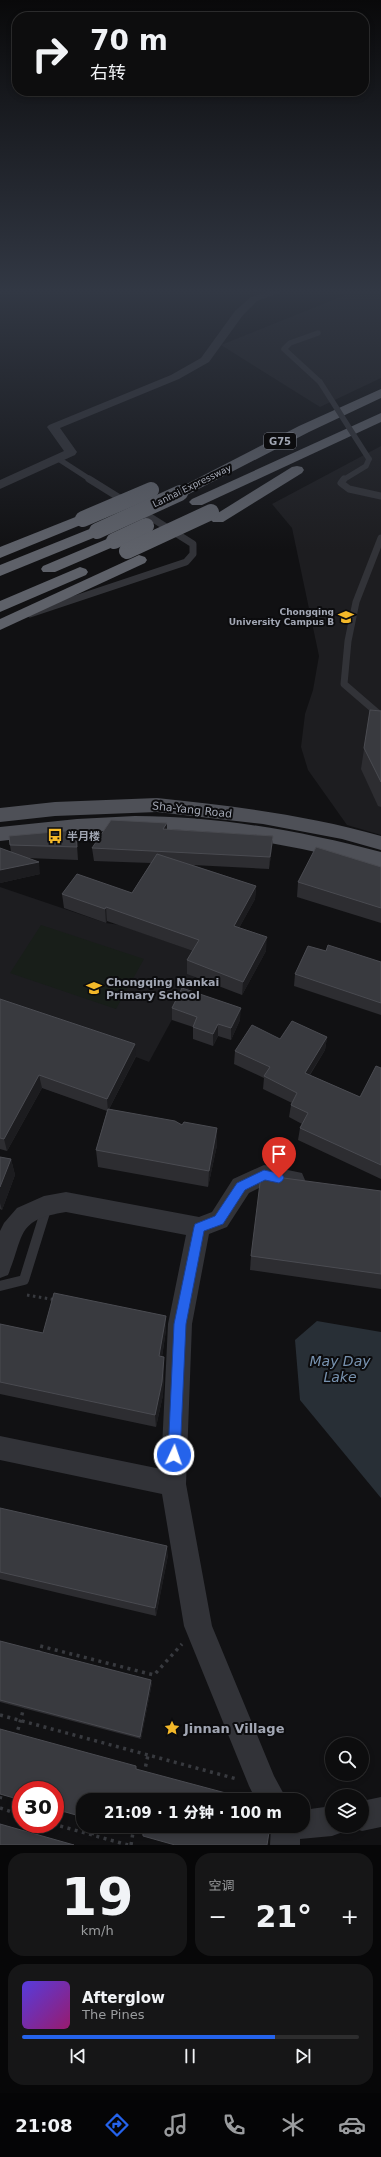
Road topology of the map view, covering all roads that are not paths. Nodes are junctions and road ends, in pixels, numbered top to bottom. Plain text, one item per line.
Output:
1 (172, 378) edge
2 (316, 378) edge
3 (381, 393) edge
4 (381, 417) edge
5 (381, 422) edge
6 (58, 458) junction
7 (0, 485) edge
8 (174, 485) junction
9 (381, 496) edge
10 (381, 538) edge
11 (0, 553) edge
12 (133, 556) junction
13 (0, 571) edge
14 (14, 584) dead end
15 (0, 607) edge
16 (5, 623) edge
17 (381, 716) edge
18 (0, 815) edge
19 (0, 834) edge
20 (381, 843) edge
21 (381, 860) edge
22 (311, 1183) edge
23 (47, 1204) junction
24 (199, 1227) junction
25 (0, 1267) edge
26 (0, 1286) edge
27 (0, 1448) edge
28 (173, 1484) junction
29 (268, 1793) edge
30 (381, 1812) edge
31 (369, 1815) edge
32 (325, 1823) edge
33 (310, 1826) edge

1 - 6 street
2 - 9 lane, bridge
3 - 8 highway, G75
4 - 14 highway, Lanhai Expressway / G75, bridge
5 - 12 highway
6 - 7 street
6 - 16 lane
8 - 11 highway, bridge
8 - 13 highway, Lanhai Expressway, bridge
10 - 17 lane
12 - 15 highway
12 - 16 highway
18 - 20 main road, Sha-Yang Road
19 - 21 main road, Sha-Yang Road
22 - 24 street
23 - 24 street
23 - 25 street
23 - 26 lane
24 - 28 street
27 - 28 street
28 - 29 street
30 - 31 street
32 - 33 street

